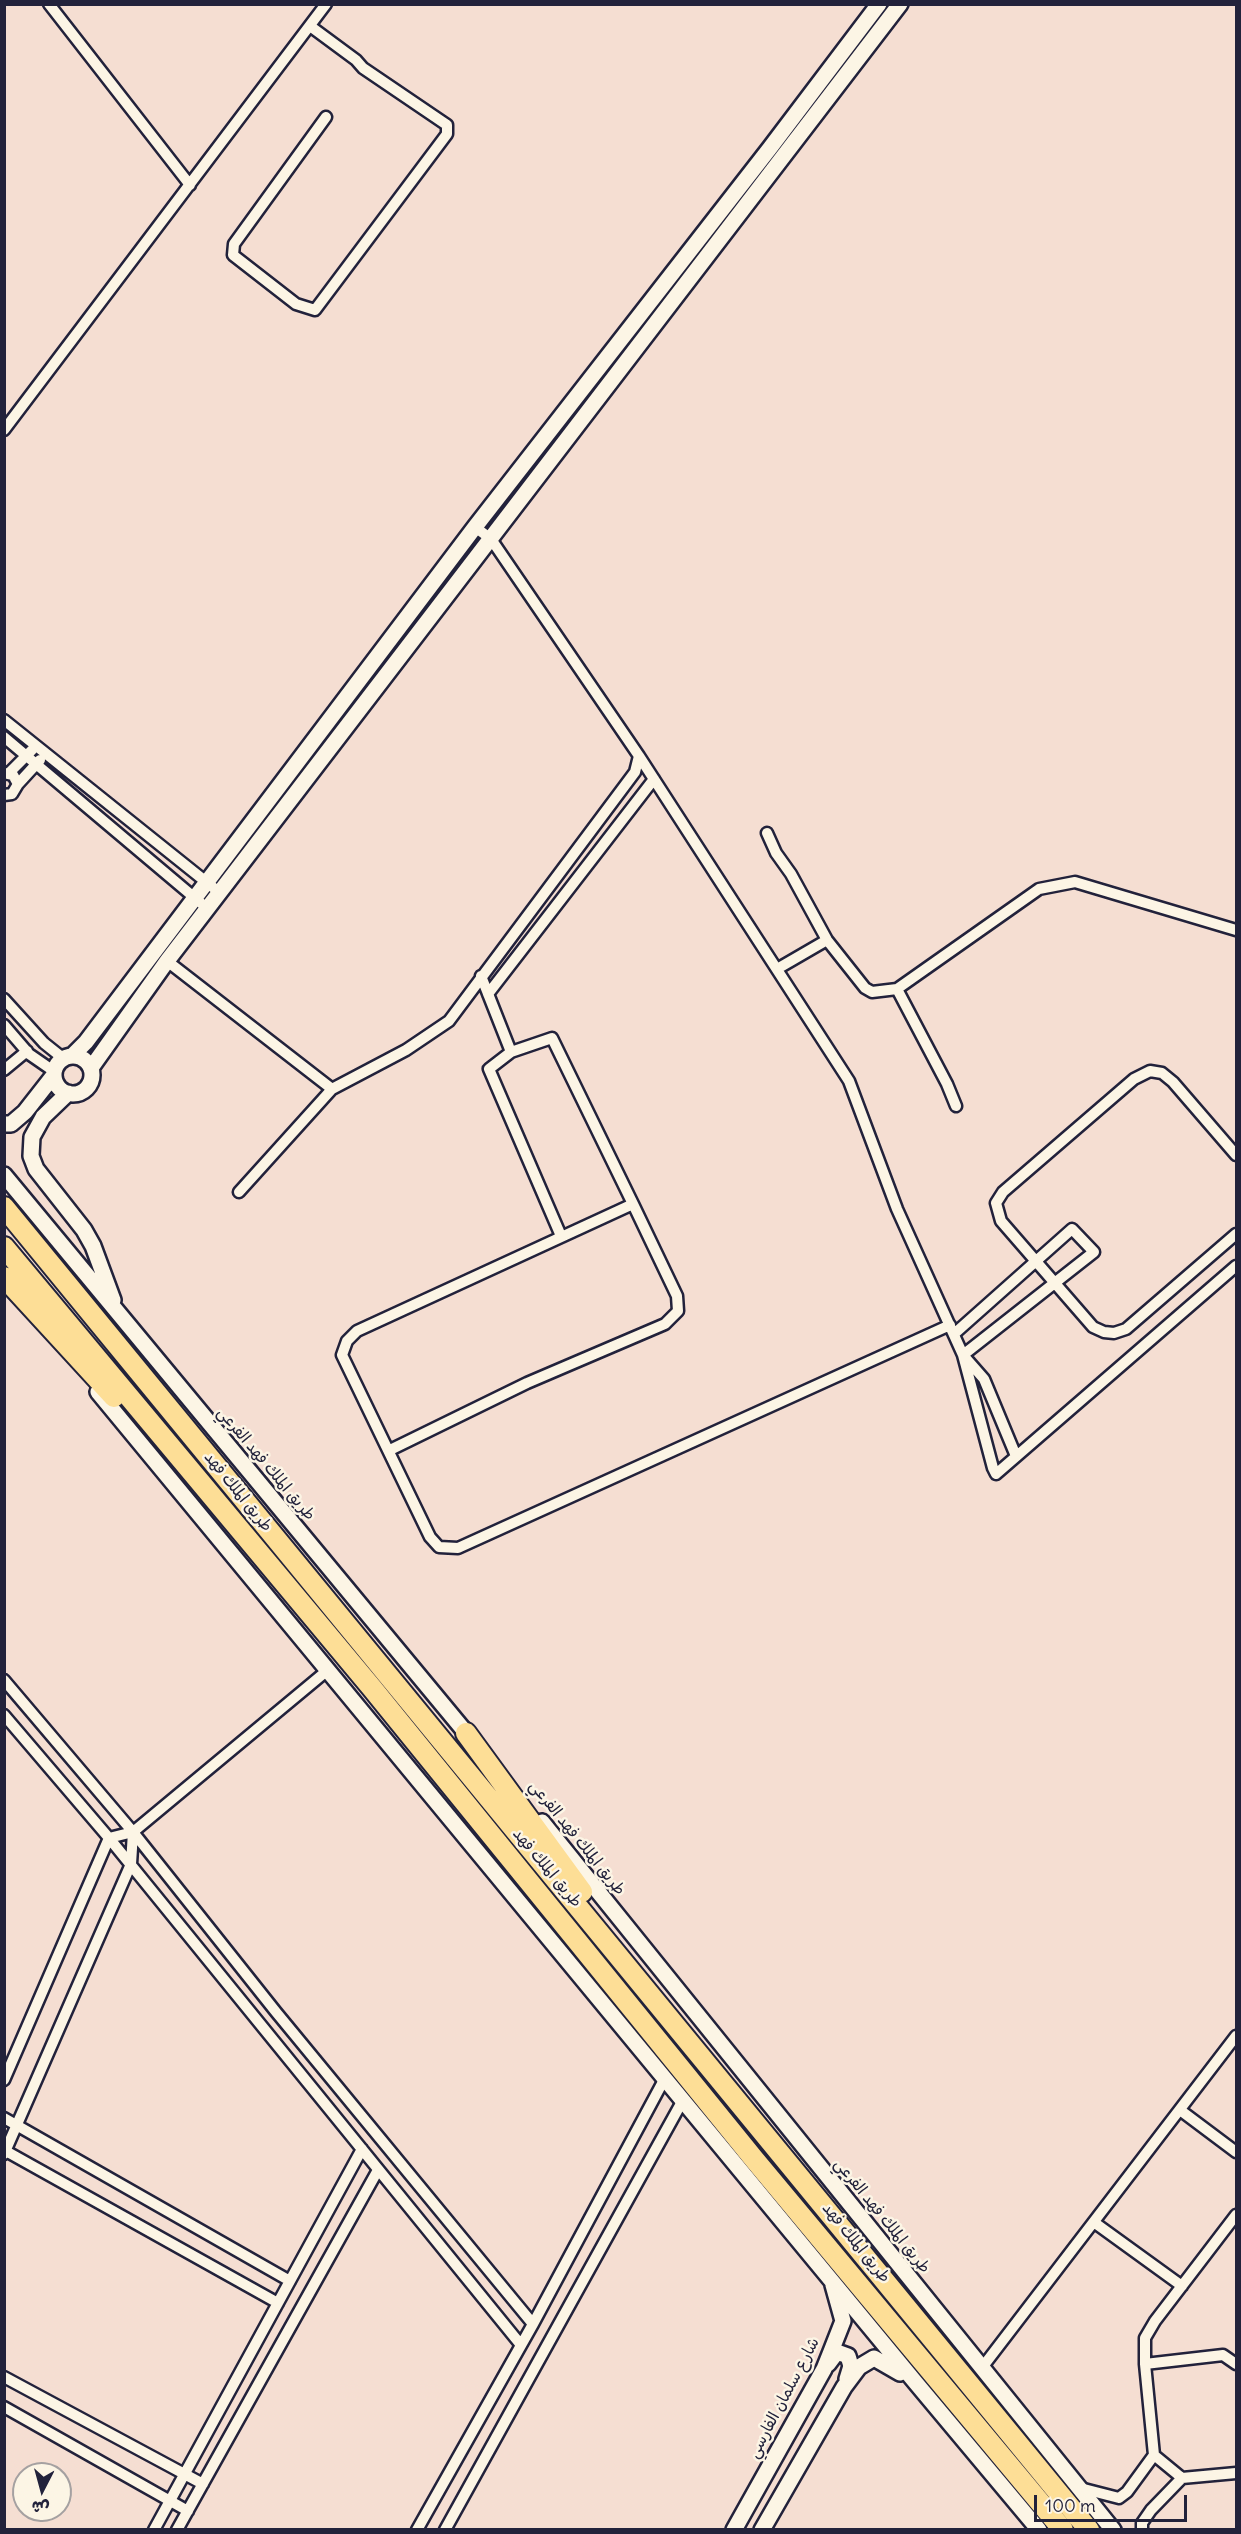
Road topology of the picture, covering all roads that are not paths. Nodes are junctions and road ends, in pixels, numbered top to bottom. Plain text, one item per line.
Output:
1 (49, 4) edge
2 (326, 4) edge
3 (879, 4) edge
4 (900, 4) edge
5 (310, 26) junction
6 (326, 117) dead end
7 (190, 185) junction
8 (4, 430) edge
9 (475, 527) junction
10 (491, 539) junction
11 (4, 720) edge
12 (4, 736) edge
13 (36, 745) junction
14 (47, 754) junction
15 (27, 755) junction
16 (639, 756) junction
17 (37, 764) junction
18 (7, 773) edge
19 (654, 779) junction
20 (18, 784) junction
21 (4, 795) edge
22 (767, 833) dead end
23 (205, 882) junction
24 (220, 893) junction
25 (194, 897) junction
26 (208, 909) junction
27 (1236, 930) edge
28 (827, 940) junction
29 (167, 962) junction
30 (777, 969) junction
31 (481, 976) junction
32 (897, 989) junction
33 (488, 994) junction
34 (7, 1006) edge
35 (4, 1025) edge
36 (25, 1049) junction
37 (512, 1052) junction
38 (68, 1057) junction
39 (4, 1061) edge
40 (91, 1068) junction
41 (4, 1070) edge
42 (54, 1074) junction
43 (332, 1089) junction
44 (68, 1093) junction
45 (956, 1106) dead end
46 (4, 1124) edge
47 (1236, 1155) edge
48 (4, 1175) edge
49 (239, 1192) dead end
50 (633, 1204) junction
51 (4, 1207) edge
52 (1236, 1234) edge
53 (561, 1236) junction
54 (4, 1247) edge
55 (1036, 1261) junction
56 (1236, 1266) edge
57 (4, 1278) edge
58 (1055, 1282) junction
59 (119, 1314) junction
60 (952, 1330) junction
61 (963, 1355) junction
62 (390, 1449) junction
63 (1016, 1456) junction
64 (291, 1592) junction
65 (329, 1669) junction
66 (4, 1680) edge
67 (4, 1715) edge
68 (466, 1733) junction
69 (133, 1832) junction
70 (109, 1838) junction
71 (131, 1864) junction
72 (1236, 2036) edge
73 (695, 2047) junction
74 (665, 2078) junction
75 (4, 2080) edge
76 (683, 2100) junction
77 (1180, 2110) junction
78 (4, 2118) edge
79 (17, 2125) junction
80 (362, 2149) junction
81 (5, 2152) edge
82 (1236, 2152) edge
83 (378, 2170) junction
84 (1236, 2215) edge
85 (1095, 2223) junction
86 (831, 2279) junction
87 (290, 2281) junction
88 (1182, 2286) junction
89 (278, 2303) junction
90 (533, 2324) junction
91 (521, 2344) junction
92 (1145, 2364) junction
93 (1236, 2364) edge
94 (824, 2369) junction
95 (981, 2369) junction
96 (4, 2377) edge
97 (916, 2383) junction
98 (844, 2387) junction
99 (4, 2407) edge
100 (1154, 2455) junction
101 (1236, 2473) edge
102 (184, 2474) junction
103 (1182, 2478) junction
104 (203, 2484) junction
105 (1080, 2488) junction
106 (170, 2501) junction
107 (188, 2511) junction
108 (154, 2529) edge
109 (177, 2529) edge
110 (417, 2529) edge
111 (445, 2529) edge
112 (734, 2529) edge
113 (762, 2529) edge
114 (1039, 2529) edge
115 (1063, 2529) edge
116 (1089, 2529) edge
117 (1113, 2529) edge
118 (1142, 2529) edge

1 - 7 street
2 - 5 street
3 - 9 street
4 - 10 street
5 - 6 street
5 - 7 street
7 - 8 street
9 - 10 street
9 - 23 street
10 - 16 street
10 - 24 street
11 - 13 street
12 - 15 street
13 - 14 street
13 - 15 street
14 - 17 street
14 - 23 street
15 - 17 street
15 - 18 street
16 - 19 street
16 - 31 street
17 - 20 street
17 - 25 street
18 - 20 street
19 - 30 street
19 - 33 street
20 - 21 street
22 - 28 street
23 - 24 street
23 - 25 street
24 - 26 street
25 - 26 street
25 - 38 street
26 - 29 street
27 - 32 street
28 - 30 street
28 - 32 street
29 - 40 street
29 - 43 street
30 - 60 street
31 - 33 street
31 - 43 street
32 - 45 street
33 - 37 street
34 - 38 street
35 - 36 street
36 - 39 street
36 - 41 street
36 - 42 street
37 - 50 street
37 - 53 street
38 - 40 street
38 - 42 street
40 - 44 street
42 - 44 street
42 - 46 street
43 - 49 street
44 - 59 street
47 - 55 street
48 - 59 street, طريق الملك فهد الفرعي
50 - 53 street
50 - 62 street
51 - 73 highway, طريق الملك فهد
52 - 58 street
53 - 62 street
54 - 64 highway, طريق الملك فهد
55 - 58 street
55 - 58 street
55 - 60 street
56 - 63 street
57 - 64 highway
57 - 65 street
58 - 61 street
59 - 68 street, طريق الملك فهد الفرعي
60 - 61 street
60 - 62 street
61 - 63 street
61 - 63 street
64 - 115 highway, طريق الملك فهد
65 - 69 street
65 - 74 street
66 - 69 street
67 - 70 street
68 - 73 highway
68 - 95 street, طريق الملك فهد الفرعي
69 - 70 street
69 - 71 street
69 - 90 street
70 - 71 street
70 - 75 street
71 - 79 street
71 - 80 street
72 - 77 street
73 - 116 highway, طريق الملك فهد
74 - 76 street
74 - 90 street
76 - 86 street
76 - 111 street
77 - 82 street
77 - 85 street
78 - 79 street
79 - 81 street
79 - 87 street
80 - 83 street
80 - 87 street
81 - 89 street
83 - 91 street
83 - 104 street
84 - 88 street
85 - 88 street
85 - 95 street
86 - 94 street, شارع سلمان الفارسي
86 - 97 street
87 - 89 street
88 - 92 street
89 - 102 street
90 - 91 street
91 - 110 street
92 - 93 street
92 - 100 street
94 - 98 street
94 - 112 street, شارع سلمان الفارسي
95 - 105 street, طريق الملك فهد الفرعي
96 - 102 street
97 - 98 street
97 - 114 street
98 - 113 street
99 - 106 street
100 - 103 street
100 - 105 street
101 - 103 street
102 - 104 street
102 - 106 street
103 - 118 street
104 - 107 street
105 - 117 street, طريق الملك فهد الفرعي
106 - 107 street
106 - 108 street
107 - 109 street

